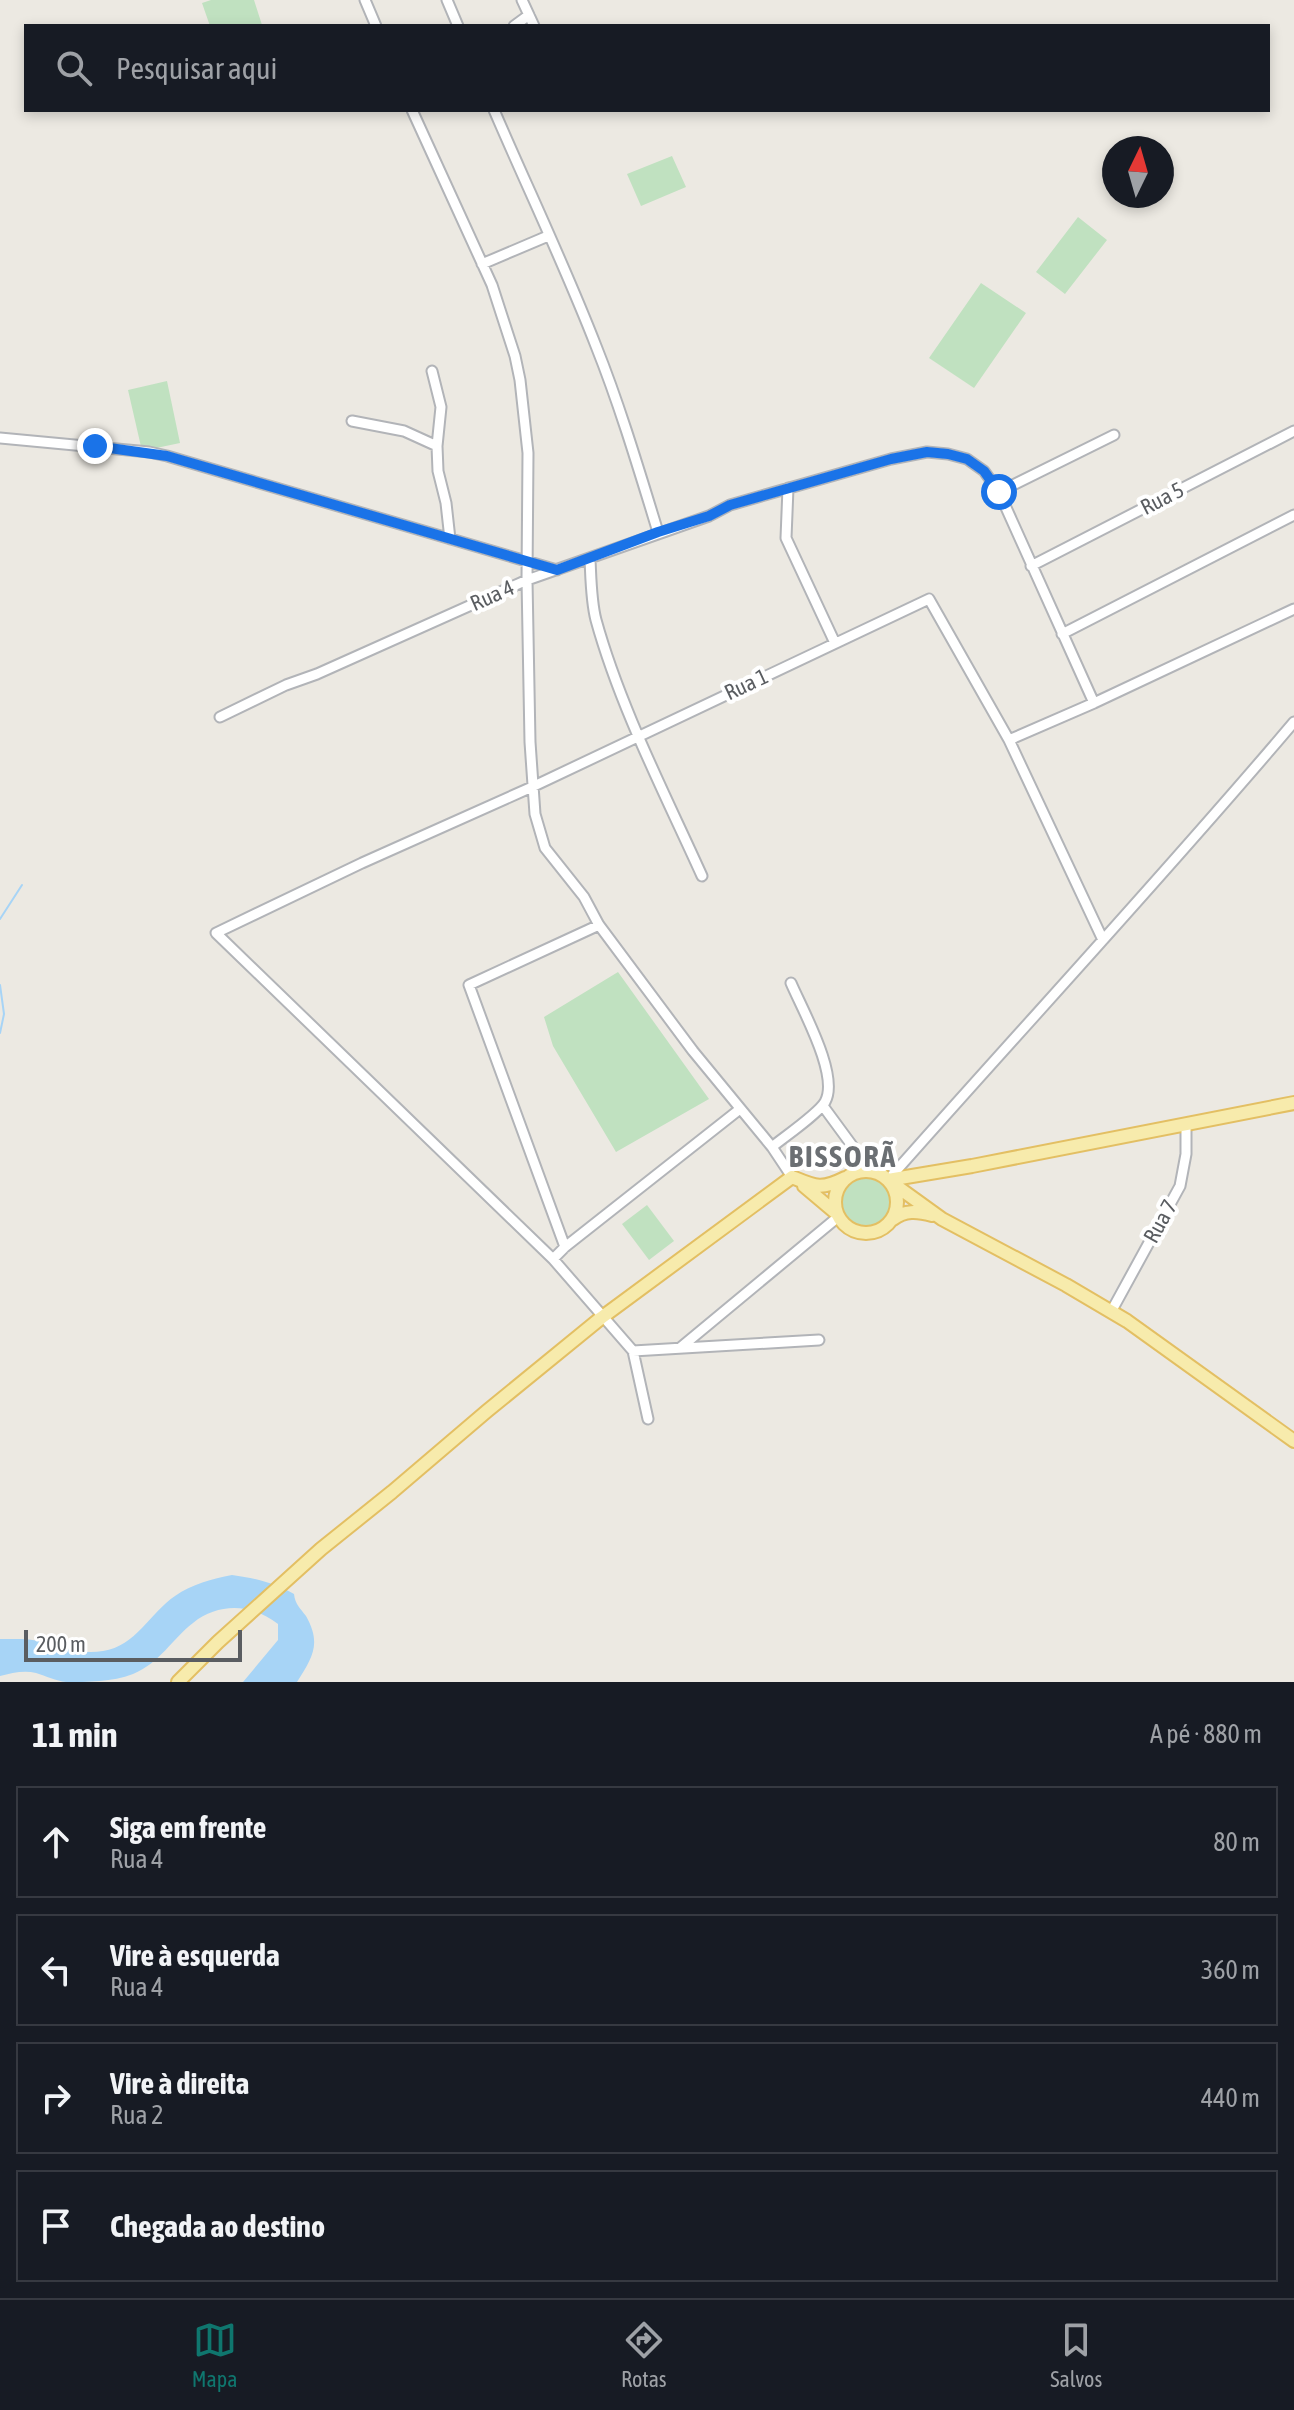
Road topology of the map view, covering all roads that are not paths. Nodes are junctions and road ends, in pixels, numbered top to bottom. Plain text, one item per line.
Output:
1 (365, 0) edge
2 (447, 0) edge
3 (522, 0) edge
4 (529, 15) junction
5 (375, 24) edge
6 (457, 24) edge
7 (517, 24) edge
8 (533, 24) edge
9 (413, 112) edge
10 (495, 112) edge
11 (548, 236) junction
12 (482, 264) junction
13 (432, 371) dead end
14 (352, 421) dead end
15 (1294, 431) edge
16 (1114, 435) dead end
17 (0, 438) edge
18 (437, 446) junction
19 (788, 488) junction
20 (999, 492) junction
21 (1294, 515) edge
22 (658, 532) junction
23 (450, 539) junction
24 (590, 559) junction
25 (527, 561) junction
26 (1031, 566) junction
27 (557, 570) junction
28 (527, 580) junction
29 (1294, 609) edge
30 (1062, 634) junction
31 (835, 643) junction
32 (1094, 703) junction
33 (220, 717) dead end
34 (1294, 722) edge
35 (639, 736) junction
36 (1009, 740) junction
37 (532, 787) junction
38 (702, 876) dead end
39 (599, 925) junction
40 (1103, 940) junction
41 (791, 983) dead end
42 (1294, 1103) edge
43 (823, 1106) junction
44 (740, 1109) junction
45 (1186, 1124) junction
46 (772, 1147) junction
47 (859, 1155) junction
48 (849, 1176) junction
49 (792, 1177) junction
50 (884, 1177) junction
51 (838, 1216) junction
52 (942, 1219) junction
53 (891, 1220) junction
54 (565, 1247) junction
55 (553, 1259) junction
56 (1111, 1312) junction
57 (601, 1318) junction
58 (819, 1340) dead end
59 (680, 1348) junction
60 (633, 1351) junction
61 (648, 1419) dead end
62 (1294, 1441) edge
63 (178, 1682) edge

1 - 5 street
2 - 6 street
3 - 4 street
4 - 7 street
4 - 8 street
9 - 12 street
10 - 11 street
11 - 12 street
11 - 22 street
12 - 25 street
13 - 18 street
14 - 18 street
15 - 26 street, Rua 5
16 - 20 street
17 - 23 street
18 - 23 street
19 - 20 street, Rua 4
19 - 22 street, Rua 4
19 - 31 street
20 - 26 street, Rua 4
21 - 30 street
22 - 24 street, Rua 4
23 - 25 street
24 - 27 street, Rua 4
24 - 35 street
25 - 27 street
25 - 28 street
26 - 30 street, Rua 4
27 - 28 street, Rua 4
28 - 33 street, Rua 4
28 - 37 street
29 - 32 street
30 - 32 street, Rua 4
31 - 35 street, Rua 1
31 - 36 street, Rua 1
32 - 36 street
34 - 40 street
35 - 37 street, Rua 1
35 - 38 street
36 - 40 street, Rua 1
37 - 39 street
37 - 55 street, Rua 1
39 - 44 street
39 - 54 street
40 - 50 street
41 - 43 street
42 - 45 main road
43 - 46 street
43 - 47 street
44 - 46 street
44 - 54 street
45 - 50 main road
45 - 56 street, Rua 7
46 - 49 street
47 - 48 street
47 - 50 street
48 - 49 main road
48 - 50 main road
48 - 51 main road
49 - 51 main road
49 - 57 main road
50 - 52 main road
50 - 53 main road
51 - 53 main road
51 - 59 street
52 - 53 main road
52 - 56 main road
54 - 55 street
55 - 57 street
56 - 62 main road
57 - 60 street
57 - 63 main road
58 - 59 street
59 - 60 street
60 - 61 street

